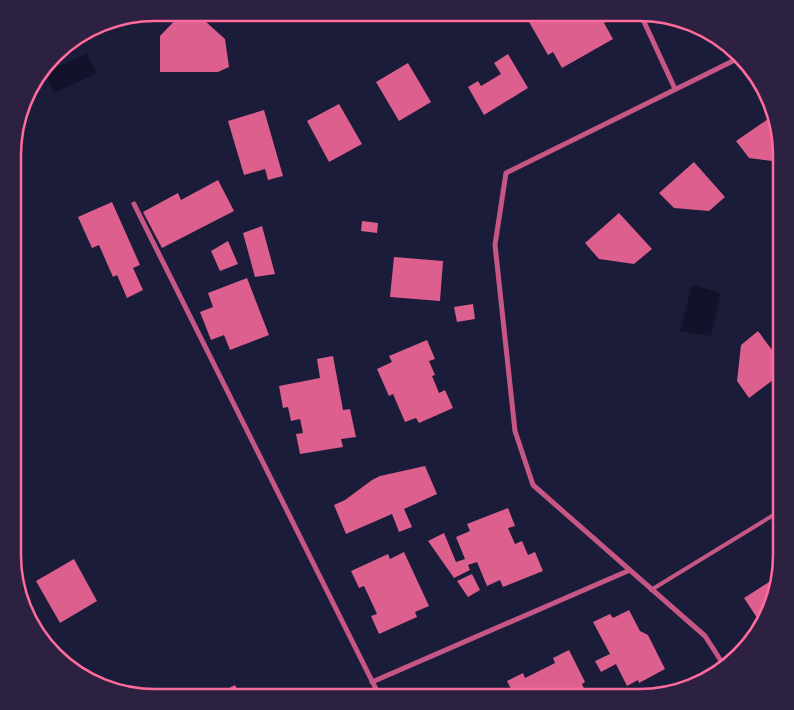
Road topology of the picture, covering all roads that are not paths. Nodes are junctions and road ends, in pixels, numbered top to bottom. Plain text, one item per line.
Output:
1 (644, 22) edge
2 (734, 60) edge
3 (675, 89) junction
4 (134, 204) dead end
5 (773, 515) edge
6 (630, 570) junction
7 (652, 590) junction
8 (721, 661) edge
9 (372, 682) junction
10 (375, 689) edge

1 - 3 street
2 - 3 street
3 - 6 street
4 - 9 street
5 - 7 lane
6 - 7 street
6 - 9 street
7 - 8 street
9 - 10 street

